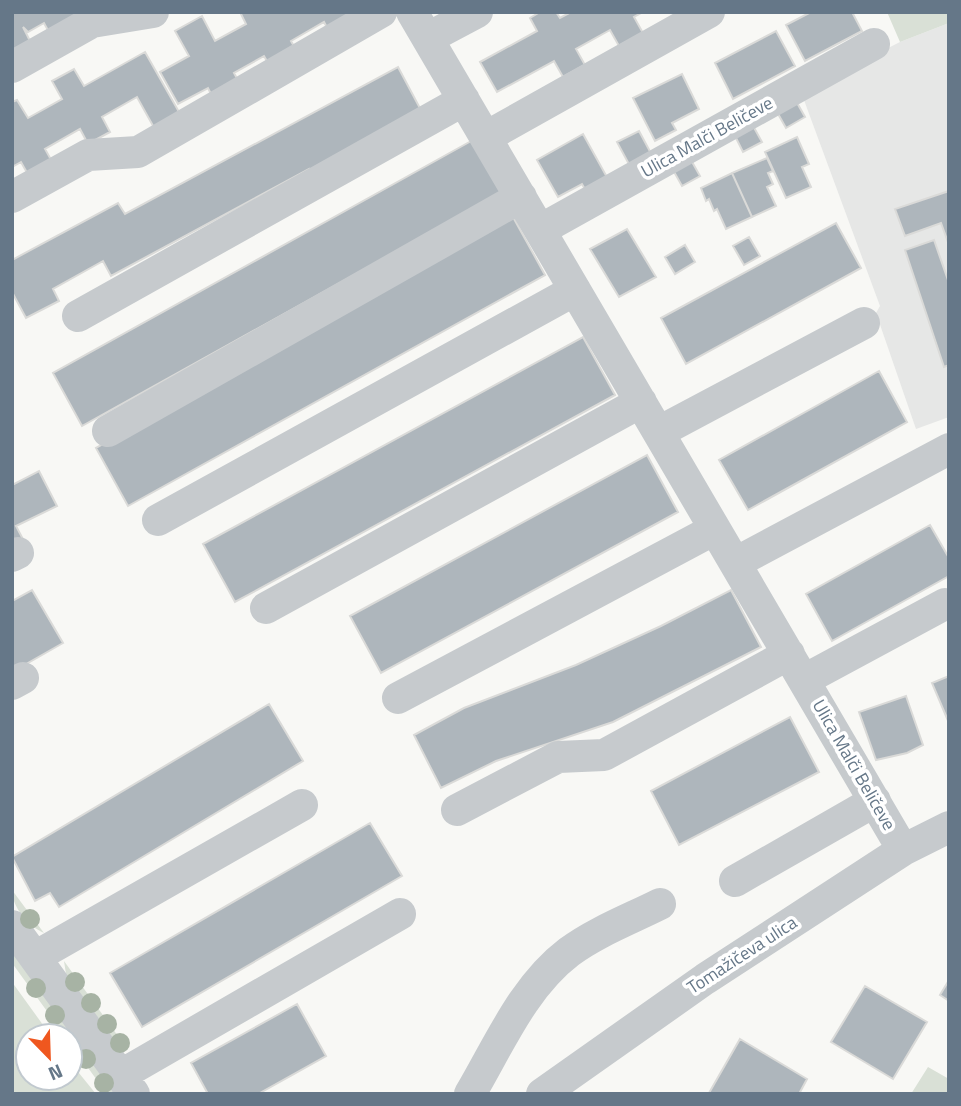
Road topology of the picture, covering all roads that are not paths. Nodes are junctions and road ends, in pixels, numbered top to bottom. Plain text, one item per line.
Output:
1 (153, 12) edge
2 (381, 12) edge
3 (477, 12) edge
4 (709, 12) edge
5 (420, 25) edge
6 (874, 44) dead end
7 (12, 67) edge
8 (464, 100) junction
9 (486, 137) junction
10 (12, 197) edge
11 (521, 197) junction
12 (540, 230) junction
13 (575, 290) junction
14 (78, 316) dead end
15 (864, 323) dead end
16 (641, 402) junction
17 (108, 431) dead end
18 (659, 432) junction
19 (949, 449) edge
20 (158, 520) dead end
21 (715, 529) junction
22 (736, 563) junction
23 (945, 604) dead end
24 (266, 608) dead end
25 (796, 667) junction
26 (398, 698) dead end
27 (875, 801) junction
28 (302, 805) dead end
29 (457, 810) dead end
30 (949, 827) edge
31 (904, 850) junction
32 (736, 881) dead end
33 (660, 904) dead end
34 (400, 914) dead end
35 (12, 926) edge
36 (35, 957) junction
37 (127, 1084) edge
38 (470, 1094) edge
39 (542, 1094) edge

1 - 7 street
2 - 10 street
3 - 5 street, Ulica Malči Beličeve
4 - 9 street
5 - 8 street, Ulica Malči Beličeve
6 - 12 street, Ulica Malči Beličeve
8 - 9 street, Ulica Malči Beličeve
8 - 14 street
9 - 11 street, Ulica Malči Beličeve
11 - 12 street, Ulica Malči Beličeve
11 - 17 street
12 - 13 street, Ulica Malči Beličeve
13 - 16 street, Ulica Malči Beličeve
13 - 20 street
15 - 18 street
16 - 18 street, Ulica Malči Beličeve
16 - 24 street
18 - 21 street, Ulica Malči Beličeve
19 - 22 street
21 - 22 street, Ulica Malči Beličeve
21 - 26 street
22 - 25 street, Ulica Malči Beličeve
23 - 25 street, Ulica Malči Beličeve
25 - 27 street, Ulica Malči Beličeve
25 - 29 street
27 - 31 street, Ulica Malči Beličeve
27 - 32 street
28 - 36 street
30 - 31 street, Tomažičeva ulica
31 - 39 street, Tomažičeva ulica
33 - 38 street
34 - 37 street
35 - 36 street
36 - 37 street

